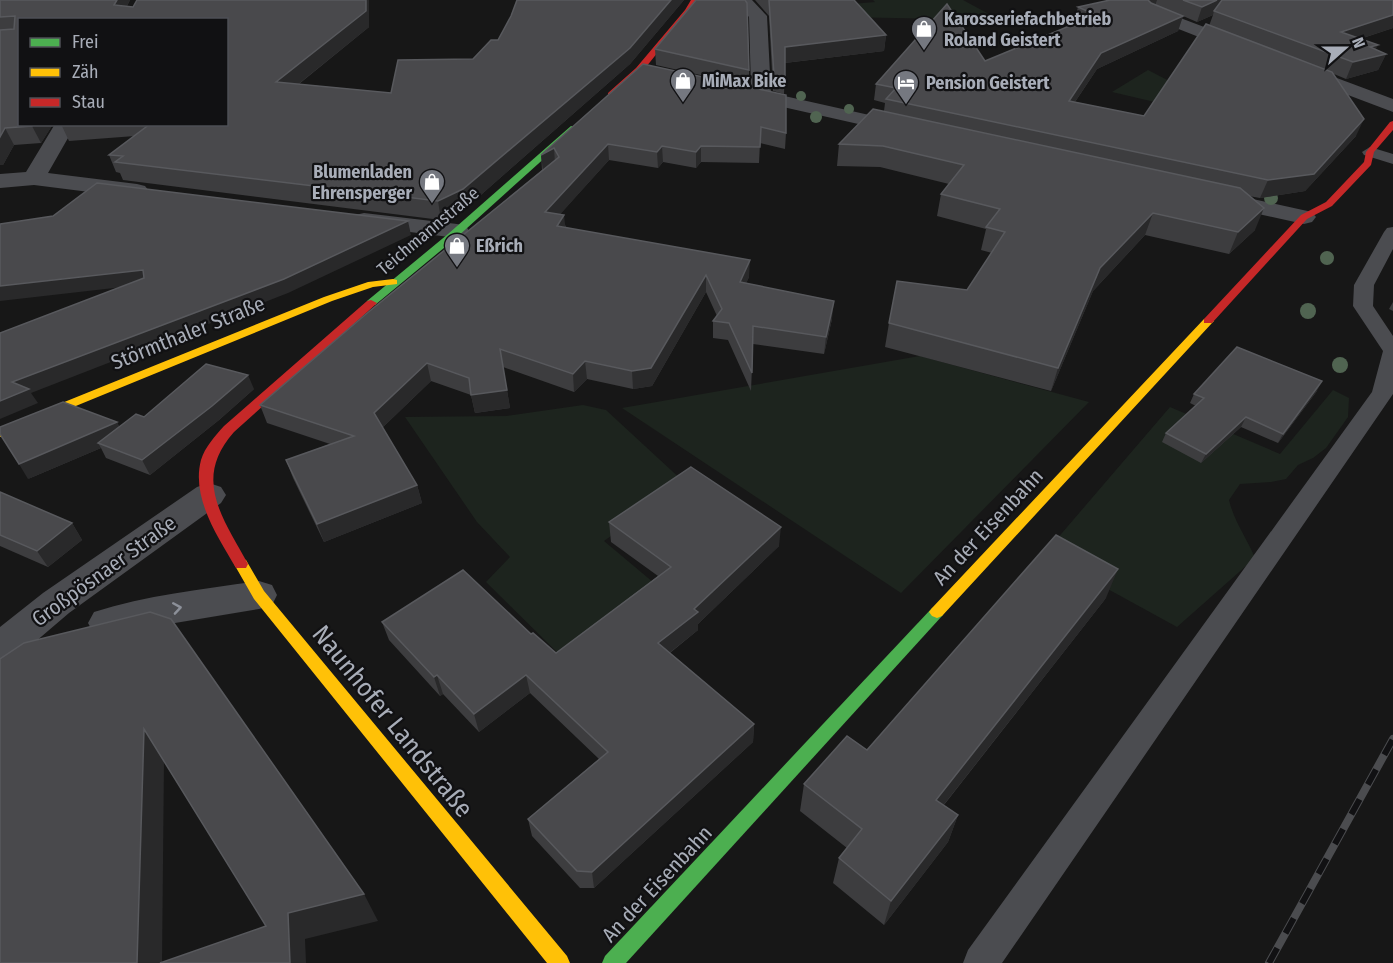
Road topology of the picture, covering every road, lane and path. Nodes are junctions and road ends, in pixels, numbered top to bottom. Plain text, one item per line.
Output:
1 (694, 0) edge
2 (742, 0) edge
3 (1154, 13) edge
4 (1258, 54) edge
5 (1290, 66) edge
6 (639, 70) junction
7 (661, 75) edge
8 (717, 87) edge
9 (761, 96) junction
10 (604, 101) edge
11 (1393, 106) edge
12 (587, 116) edge
13 (1393, 124) edge
14 (65, 126) edge
15 (923, 132) edge
16 (1370, 152) junction
17 (1393, 159) edge
18 (34, 178) junction
19 (0, 181) edge
20 (163, 194) edge
21 (1200, 194) edge
22 (339, 216) edge
23 (1304, 217) junction
24 (457, 231) junction
25 (1393, 232) edge
26 (395, 281) junction
27 (0, 433) edge
28 (209, 495) junction
29 (259, 595) junction
30 (0, 649) edge
31 (0, 658) edge
32 (560, 963) edge
33 (612, 963) edge
34 (981, 963) edge

1 - 6 street
2 - 9 street
3 - 4 street
5 - 11 street
6 - 7 street
6 - 10 street
8 - 9 street
9 - 15 street
12 - 24 street, Teichmannstraße
13 - 16 street, An der Eisenbahn
14 - 18 street
16 - 17 lane
16 - 23 street, An der Eisenbahn
18 - 19 street
18 - 20 street
21 - 23 street
22 - 24 street
23 - 33 street, An der Eisenbahn
24 - 26 street, Teichmannstraße
25 - 34 lane
26 - 27 street, Störmthaler Straße
26 - 28 street, Teichmannstraße
28 - 29 street, Naunhofer Landstraße
28 - 30 street, Großpösnaer Straße
31 -> 29 street, Großpösnaer Straße
29 - 32 street, Naunhofer Landstraße

